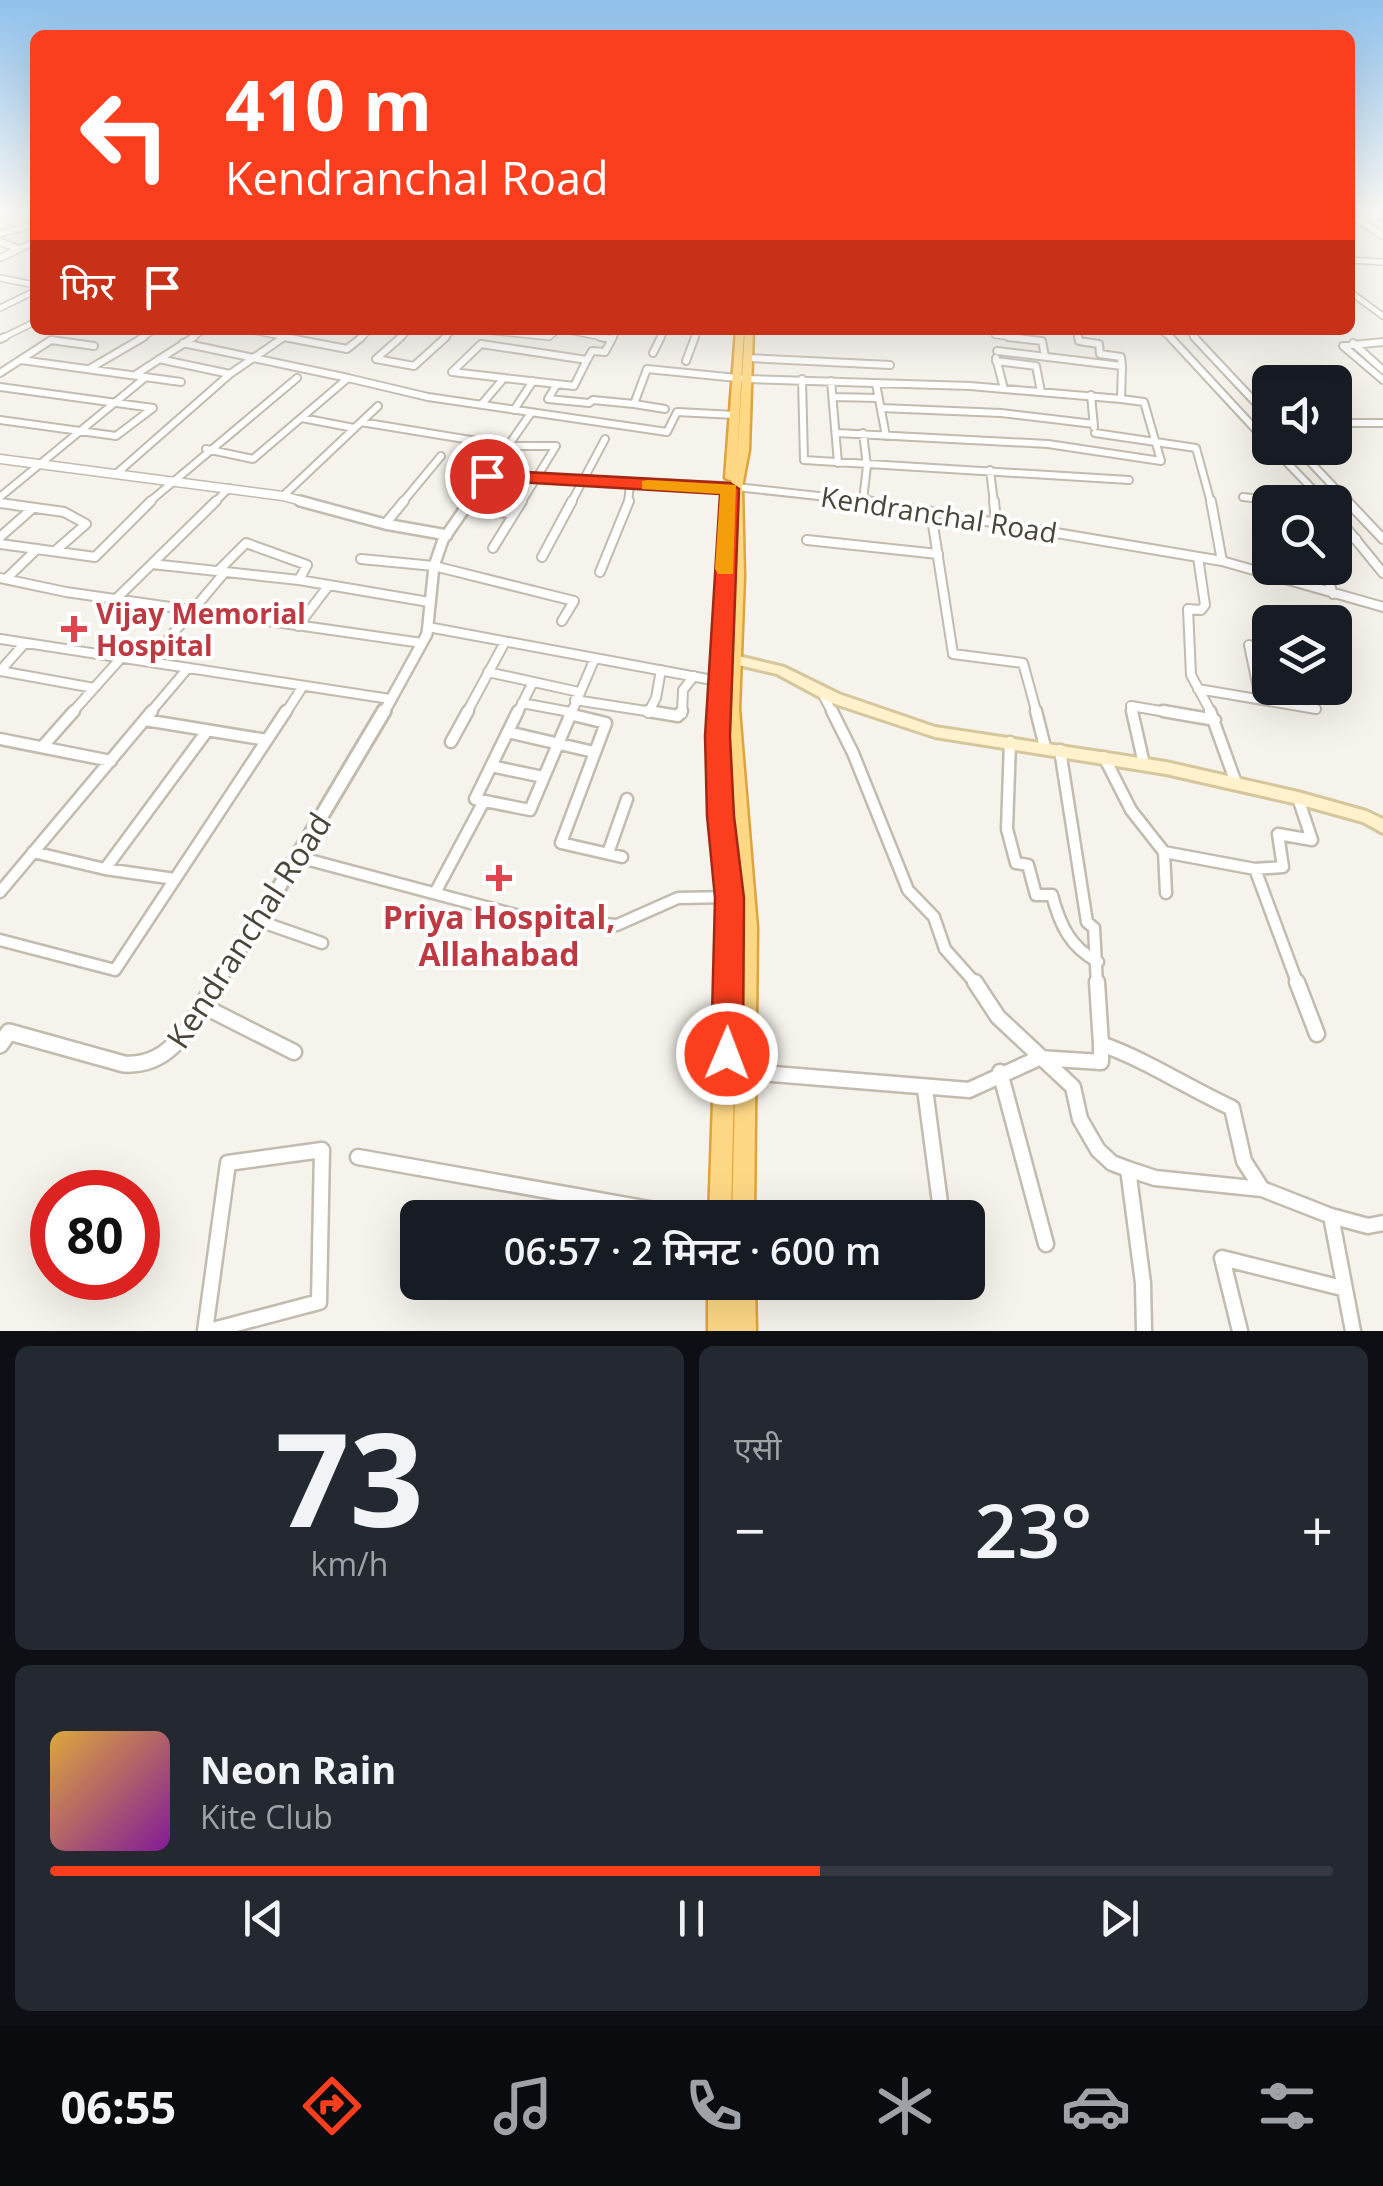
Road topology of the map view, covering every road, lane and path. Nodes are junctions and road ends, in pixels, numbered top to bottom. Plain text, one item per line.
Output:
1 (0, 278) edge
2 (30, 287) edge
3 (30, 291) edge
4 (1355, 295) edge
5 (0, 308) edge
6 (1381, 313) edge
7 (30, 324) edge
8 (147, 335) edge
9 (196, 335) edge
10 (274, 335) edge
11 (287, 335) edge
12 (364, 335) edge
13 (403, 335) edge
14 (447, 335) edge
15 (524, 335) edge
16 (553, 335) edge
17 (591, 335) edge
18 (613, 335) edge
19 (662, 335) edge
20 (696, 335) edge
21 (738, 335) edge
22 (750, 335) edge
23 (995, 335) edge
24 (1005, 335) edge
25 (1041, 335) edge
26 (1077, 335) edge
27 (1170, 335) edge
28 (1193, 335) edge
29 (284, 337) junction
30 (0, 339) edge
31 (611, 339) junction
32 (1042, 342) junction
33 (1383, 342) edge
34 (183, 343) junction
35 (1354, 343) junction
36 (94, 346) dead end
37 (996, 351) junction
38 (653, 353) dead end
39 (1044, 356) junction
40 (255, 358) junction
41 (748, 358) junction
42 (158, 359) junction
43 (20, 360) junction
44 (588, 360) junction
45 (686, 361) dead end
46 (996, 361) junction
47 (890, 364) dead end
48 (1122, 366) junction
49 (1369, 368) junction
50 (1382, 368) edge
51 (89, 369) junction
52 (0, 373) edge
53 (230, 374) junction
54 (135, 375) junction
55 (146, 376) junction
56 (297, 378) dead end
57 (348, 378) junction
58 (504, 378) junction
59 (742, 378) junction
60 (802, 380) junction
61 (1383, 380) edge
62 (534, 381) junction
63 (831, 381) junction
64 (181, 382) dead end
65 (557, 384) junction
66 (876, 384) junction
67 (0, 387) edge
68 (1004, 389) junction
69 (1041, 392) junction
70 (1091, 395) junction
71 (833, 397) junction
72 (878, 398) junction
73 (1121, 398) junction
74 (1252, 399) edge
75 (115, 402) junction
76 (589, 404) junction
77 (634, 404) junction
78 (378, 406) dead end
79 (481, 406) junction
80 (881, 408) junction
81 (665, 409) dead end
82 (514, 410) junction
83 (531, 413) junction
84 (735, 415) junction
85 (302, 418) junction
86 (0, 420) edge
87 (576, 420) junction
88 (361, 422) junction
89 (1352, 423) edge
90 (1383, 423) edge
91 (1252, 425) edge
92 (354, 428) junction
93 (1094, 429) junction
94 (80, 430) junction
95 (837, 432) junction
96 (864, 433) junction
97 (886, 436) junction
98 (605, 439) dead end
99 (1155, 440) junction
100 (507, 446) junction
101 (206, 449) junction
102 (1096, 449) junction
103 (441, 456) dead end
104 (0, 458) edge
105 (838, 463) junction
106 (39, 464) junction
107 (1289, 465) edge
108 (1314, 465) edge
109 (867, 466) junction
110 (990, 470) junction
111 (116, 474) junction
112 (487, 476) junction
113 (537, 478) junction
114 (1129, 480) dead end
115 (170, 481) junction
116 (582, 481) junction
117 (630, 484) junction
118 (1308, 485) edge
119 (229, 488) junction
120 (733, 488) junction
121 (282, 496) junction
122 (1243, 497) dead end
123 (1252, 498) edge
124 (0, 500) edge
125 (863, 500) junction
126 (465, 507) junction
127 (33, 508) junction
128 (931, 512) junction
129 (514, 514) junction
130 (996, 521) junction
131 (386, 524) junction
132 (1352, 532) edge
133 (447, 534) junction
134 (1352, 538) edge
135 (1358, 539) junction
136 (1383, 539) edge
137 (807, 540) dead end
138 (0, 541) edge
139 (493, 548) dead end
140 (36, 549) junction
141 (56, 551) junction
142 (938, 554) junction
143 (542, 557) dead end
144 (1198, 557) junction
145 (361, 559) dead end
146 (1222, 561) junction
147 (152, 564) junction
148 (434, 566) junction
149 (222, 572) junction
150 (600, 572) dead end
151 (1383, 574) edge
152 (3, 579) edge
153 (300, 580) junction
154 (329, 584) junction
155 (1330, 585) edge
156 (1333, 594) junction
157 (115, 600) junction
158 (429, 602) junction
159 (1383, 607) edge
160 (192, 611) junction
161 (562, 621) dead end
162 (298, 626) junction
163 (428, 627) junction
164 (0, 639) edge
165 (506, 642) junction
166 (25, 643) junction
167 (422, 643) junction
168 (1248, 645) dead end
169 (121, 658) junction
170 (595, 658) junction
171 (734, 660) junction
172 (149, 662) junction
173 (1252, 663) edge
174 (188, 668) junction
175 (661, 670) junction
176 (0, 671) edge
177 (488, 672) junction
178 (694, 676) junction
179 (718, 681) junction
180 (533, 682) junction
181 (303, 686) junction
182 (94, 688) junction
183 (1198, 689) junction
184 (822, 693) junction
185 (577, 696) junction
186 (1252, 697) edge
187 (390, 699) junction
188 (522, 703) junction
189 (1296, 705) edge
190 (1316, 709) dead end
191 (570, 713) junction
192 (648, 713) junction
193 (145, 720) junction
194 (1215, 720) junction
195 (207, 731) junction
196 (508, 732) junction
197 (0, 739) edge
198 (268, 740) junction
199 (450, 742) dead end
200 (1010, 742) junction
201 (556, 744) junction
202 (43, 746) junction
203 (1052, 748) junction
204 (594, 752) junction
205 (1104, 757) junction
206 (111, 761) junction
207 (1144, 764) junction
208 (491, 766) junction
209 (543, 776) junction
210 (1236, 782) junction
211 (1298, 798) junction
212 (627, 799) dead end
213 (484, 801) junction
214 (1383, 826) edge
215 (34, 852) junction
216 (1164, 852) junction
217 (608, 853) junction
218 (622, 857) dead end
219 (298, 858) junction
220 (105, 869) junction
221 (1255, 869) junction
222 (6, 876) edge
223 (174, 879) junction
224 (0, 892) edge
225 (1166, 892) dead end
226 (435, 894) junction
227 (738, 897) junction
228 (259, 921) junction
229 (0, 940) edge
230 (322, 943) dead end
231 (1098, 962) junction
232 (203, 1006) junction
233 (1318, 1034) dead end
234 (3, 1036) edge
235 (1101, 1044) junction
236 (294, 1052) dead end
237 (1040, 1058) junction
238 (746, 1072) junction
239 (1000, 1072) junction
240 (925, 1089) junction
241 (358, 1157) dead end
242 (1128, 1169) junction
243 (1262, 1189) junction
244 (599, 1200) edge
245 (721, 1200) edge
246 (743, 1200) edge
247 (940, 1200) edge
248 (1331, 1216) junction
249 (1383, 1223) edge
250 (1046, 1244) dead end
251 (1342, 1288) junction
252 (720, 1300) edge
253 (743, 1300) edge
254 (207, 1331) edge
255 (720, 1331) edge
256 (744, 1331) edge
257 (1144, 1331) edge
258 (1240, 1331) edge
259 (1353, 1331) edge

1 - 2 street
3 - 5 street
4 - 6 street
7 - 30 street
8 - 51 street
9 - 34 street
10 - 29 street
11 - 29 street
12 - 29 street
13 - 14 street
15 - 16 street
17 - 31 street
18 - 31 street
19 - 38 street
20 - 45 street
21 - 59 highway
22 - 41 highway
23 - 37 street
24 - 32 street
25 - 32 street
26 - 48 street
27 - 91 street
28 - 74 street
29 - 40 street
31 - 44 street
32 - 39 street
33 - 35 street
34 - 40 street
34 - 42 street
35 - 49 street
35 - 50 street
36 - 43 street
37 - 39 street
37 - 46 street
39 - 48 street
40 - 53 street
40 - 57 street
41 - 47 street
41 - 59 highway
42 - 53 street
42 - 54 street
43 - 51 street
43 - 52 street
44 - 58 street
44 - 65 street
46 - 68 street
46 - 69 street
48 - 73 street
49 - 50 street
49 - 61 street
51 - 54 street
53 - 111 street
54 - 55 street
55 - 64 street
55 - 75 street
56 - 101 street
57 - 79 street
57 - 85 street
58 - 62 street
58 - 79 street
59 - 60 street
59 - 77 street
59 - 84 highway
59 - 120 highway
60 - 63 street
60 - 105 street
62 - 65 street
62 - 82 street
63 - 66 street
63 - 71 street
65 - 76 street
66 - 68 street
66 - 72 street
67 - 75 street
68 - 69 street
69 - 70 street
70 - 73 street
70 - 93 street
71 - 72 street
71 - 95 street
72 - 80 street
73 - 99 street
75 - 94 street
75 - 94 street
76 - 77 street
76 - 87 street
77 - 81 street
78 - 88 street
79 - 82 street
80 - 93 street
80 - 97 street
82 - 83 street
83 - 87 street
83 - 100 street, Kendranchal Road
84 - 87 street
84 - 120 highway
85 - 92 street
85 - 101 street
86 - 94 street
88 - 92 street
88 - 100 street
89 - 90 street
92 - 121 street
93 - 99 street
93 - 102 street
94 - 106 street
95 - 96 street
95 - 105 street
96 - 97 street
96 - 109 street
97 - 102 street
98 - 116 street
99 - 102 street
99 - 146 street
100 - 112 street, Kendranchal Road
100 - 113 street
101 - 115 street
103 - 131 street
104 - 106 street
105 - 109 street
106 - 111 street
106 - 124 street
107 - 118 street
108 - 136 street
109 - 110 street
109 - 125 street
110 - 114 street
110 - 130 street
111 - 115 street
112 - 113 street, Kendranchal Road
112 - 126 street, Kendranchal Road
113 - 116 street, Kendranchal Road
113 - 129 street
115 - 119 street
115 - 141 street
116 - 117 street, Kendranchal Road
116 - 143 street
117 - 120 street, Kendranchal Road
117 - 150 street
119 - 121 street
119 - 147 street
120 - 125 street, Kendranchal Road
120 - 171 highway
120 - 179 highway
121 - 131 street
122 - 123 street
124 - 127 street
125 - 128 street, Kendranchal Road
126 - 129 street
126 - 133 street, Kendranchal Road
127 - 138 street
127 - 141 street
128 - 130 street, Kendranchal Road
128 - 142 street
129 - 139 street
130 - 144 street, Kendranchal Road
131 - 133 street
132 - 135 street
133 - 148 street, Kendranchal Road
134 - 135 street
135 - 151 street
137 - 142 street
138 - 140 street
140 - 141 street
140 - 152 street
142 - 203 street
144 - 146 street, Kendranchal Road
144 - 183 street
145 - 148 street
146 - 156 street, Kendranchal Road
147 - 149 street
147 - 157 street
148 - 158 street, Kendranchal Road
148 - 161 street
149 - 153 street
149 - 153 street
149 - 160 street
152 - 157 street
153 - 154 street
154 - 158 street
154 - 162 street
155 - 156 street
156 - 159 street, Kendranchal Road
157 - 160 street
158 - 163 street, Kendranchal Road
160 - 162 street
160 - 172 street
162 - 167 street
163 - 165 street
163 - 167 street, Kendranchal Road
164 - 166 street
165 - 170 street
165 - 177 street
166 - 169 street
166 - 176 street
167 - 187 street, Kendranchal Road
168 - 173 street
169 - 172 street
169 - 182 street
170 - 175 street
170 - 185 street
171 - 184 main road
171 - 227 highway
172 - 174 street
174 - 181 street
174 - 193 street
175 - 178 street
175 - 192 street
176 - 182 street
177 - 180 street
177 - 199 street
178 - 179 street
178 - 192 street
179 - 227 highway
180 - 185 street
180 - 188 street
181 - 187 street
181 - 198 street
182 - 202 street
183 - 186 street
183 - 194 street
184 - 200 main road
184 - 237 street
185 - 191 street
185 - 192 street
187 - 219 street, Kendranchal Road
188 - 191 street
188 - 196 street
189 - 190 street
191 - 201 street
191 - 204 street
193 - 195 street
193 - 206 street
194 - 207 street
194 - 210 street
195 - 198 street
195 - 220 street
196 - 201 street
196 - 208 street
197 - 202 street
198 - 223 street
200 - 203 main road
200 - 231 street
201 - 204 street
201 - 209 street
202 - 206 street
203 - 205 main road
203 - 231 street
204 - 217 street
205 - 207 main road
205 - 216 street
206 - 215 street
207 - 210 main road
208 - 209 street
208 - 213 street
209 - 213 street
210 - 211 main road
211 - 214 main road
211 - 221 street
212 - 217 street
213 - 226 street
215 - 220 street
215 - 222 street
216 - 221 street
216 - 225 street
217 - 218 street
219 - 226 street
219 - 228 street, Kendranchal Road
220 - 223 street
221 - 233 street
222 - 224 street
223 - 229 street
226 - 227 street
227 - 238 highway
227 - 245 highway
228 - 230 street
228 - 232 street, Kendranchal Road
231 - 235 street
232 - 234 street, Kendranchal Road
232 - 236 street
235 - 237 street
235 - 243 street
237 - 239 street
237 - 242 street
238 - 240 street
238 - 246 highway
239 - 240 street
239 - 250 street
240 - 247 street
241 - 244 street
242 - 243 street
242 - 257 street
243 - 248 street
248 - 249 street
248 - 251 street
251 - 258 street
251 - 259 street
252 - 255 highway
253 - 256 highway
254 - 254 street

